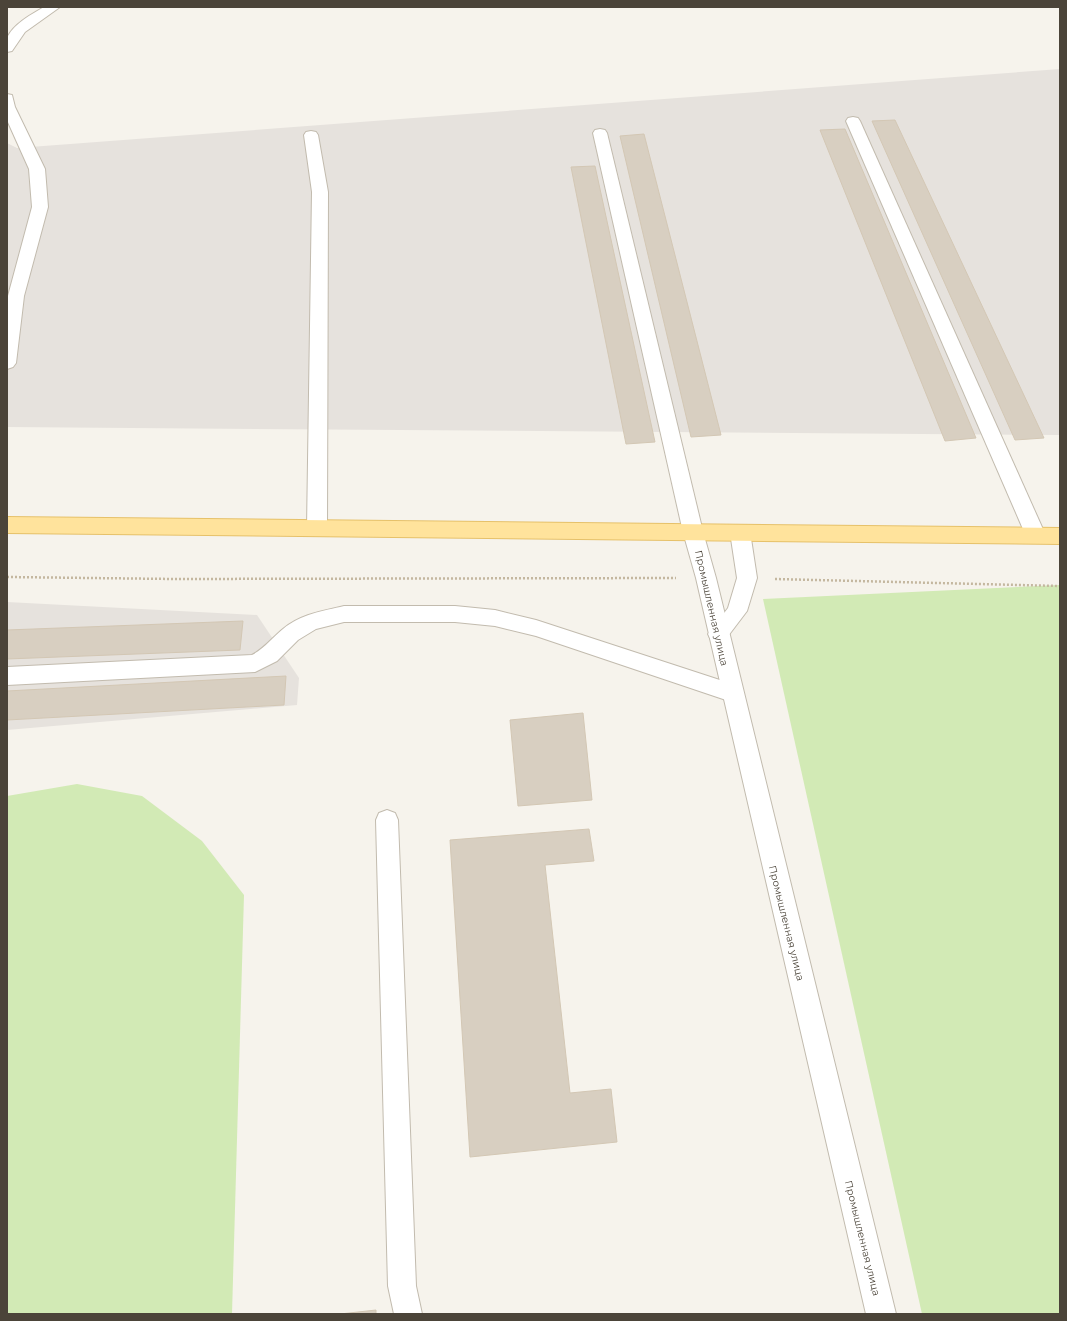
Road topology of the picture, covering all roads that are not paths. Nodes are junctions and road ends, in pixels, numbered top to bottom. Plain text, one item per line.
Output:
1 (53, 7) edge
2 (7, 48) edge
3 (7, 98) edge
4 (853, 121) dead end
5 (600, 133) dead end
6 (311, 135) dead end
7 (7, 363) edge
8 (7, 525) edge
9 (317, 528) junction
10 (693, 532) junction
11 (740, 532) junction
12 (1036, 536) junction
13 (1060, 536) edge
14 (718, 634) junction
15 (7, 676) edge
16 (732, 693) junction
17 (387, 820) dead end
18 (408, 1314) edge
19 (881, 1314) edge

1 - 2 lane
3 - 7 lane
4 - 12 lane
5 - 10 lane
6 - 9 lane
8 - 9 main road
9 - 10 main road
10 - 11 main road
10 - 14 street, Промышленная улица
11 - 12 main road
11 - 14 lane
12 - 13 main road
14 - 16 street, Промышленная улица
15 - 16 lane
16 - 19 street, Промышленная улица
17 - 18 lane

